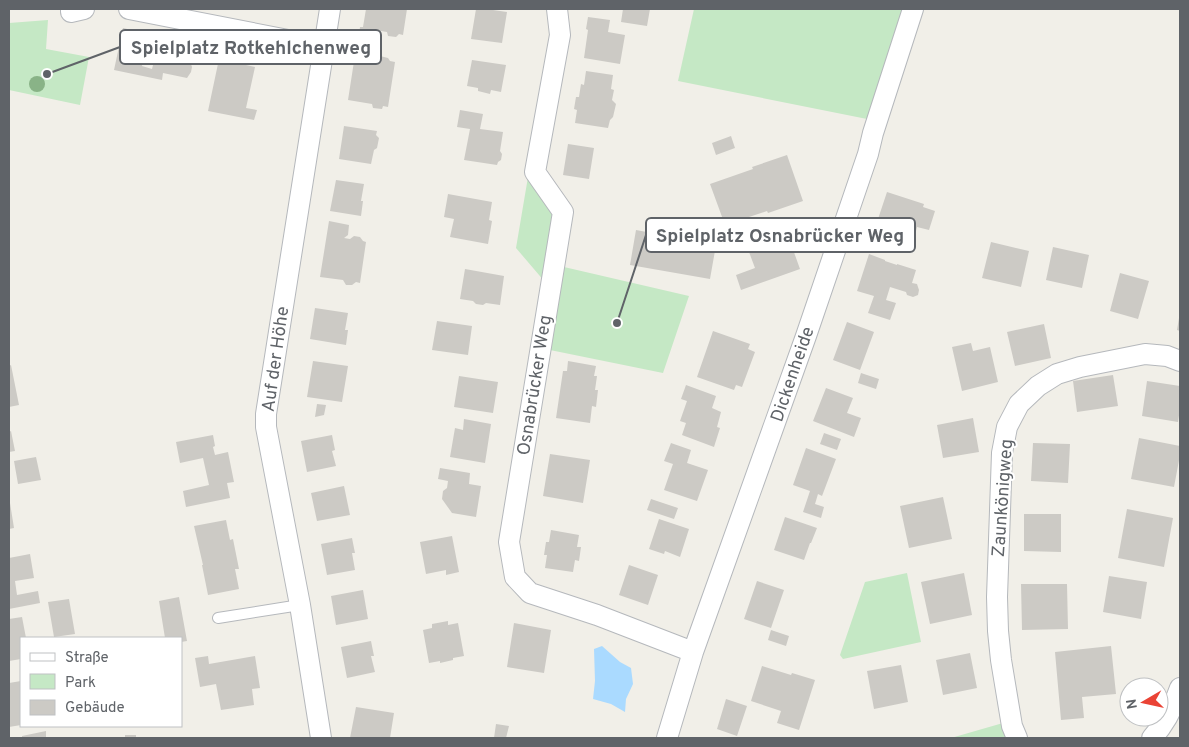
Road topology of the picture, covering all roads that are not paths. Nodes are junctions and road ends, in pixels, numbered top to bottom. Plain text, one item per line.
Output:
1 (71, 9) edge
2 (84, 9) edge
3 (129, 9) edge
4 (330, 9) edge
5 (557, 9) edge
6 (914, 9) edge
7 (154, 11) edge
8 (324, 47) junction
9 (1180, 361) edge
10 (300, 605) junction
11 (218, 618) dead end
12 (694, 652) junction
13 (1180, 688) edge
14 (322, 738) edge
15 (667, 738) edge
16 (1017, 738) edge
17 (1152, 738) edge

1 - 2 street
3 - 7 street
4 - 8 street, Auf der Höhe
5 - 12 street, Osnabrücker Weg
6 - 12 street, Dickenheide
7 - 8 street
8 - 10 street, Auf der Höhe
9 - 16 street, Zaunkönigweg
10 - 11 lane
10 - 14 street, Auf der Höhe
12 - 15 street, Dickenheide
13 - 17 street

